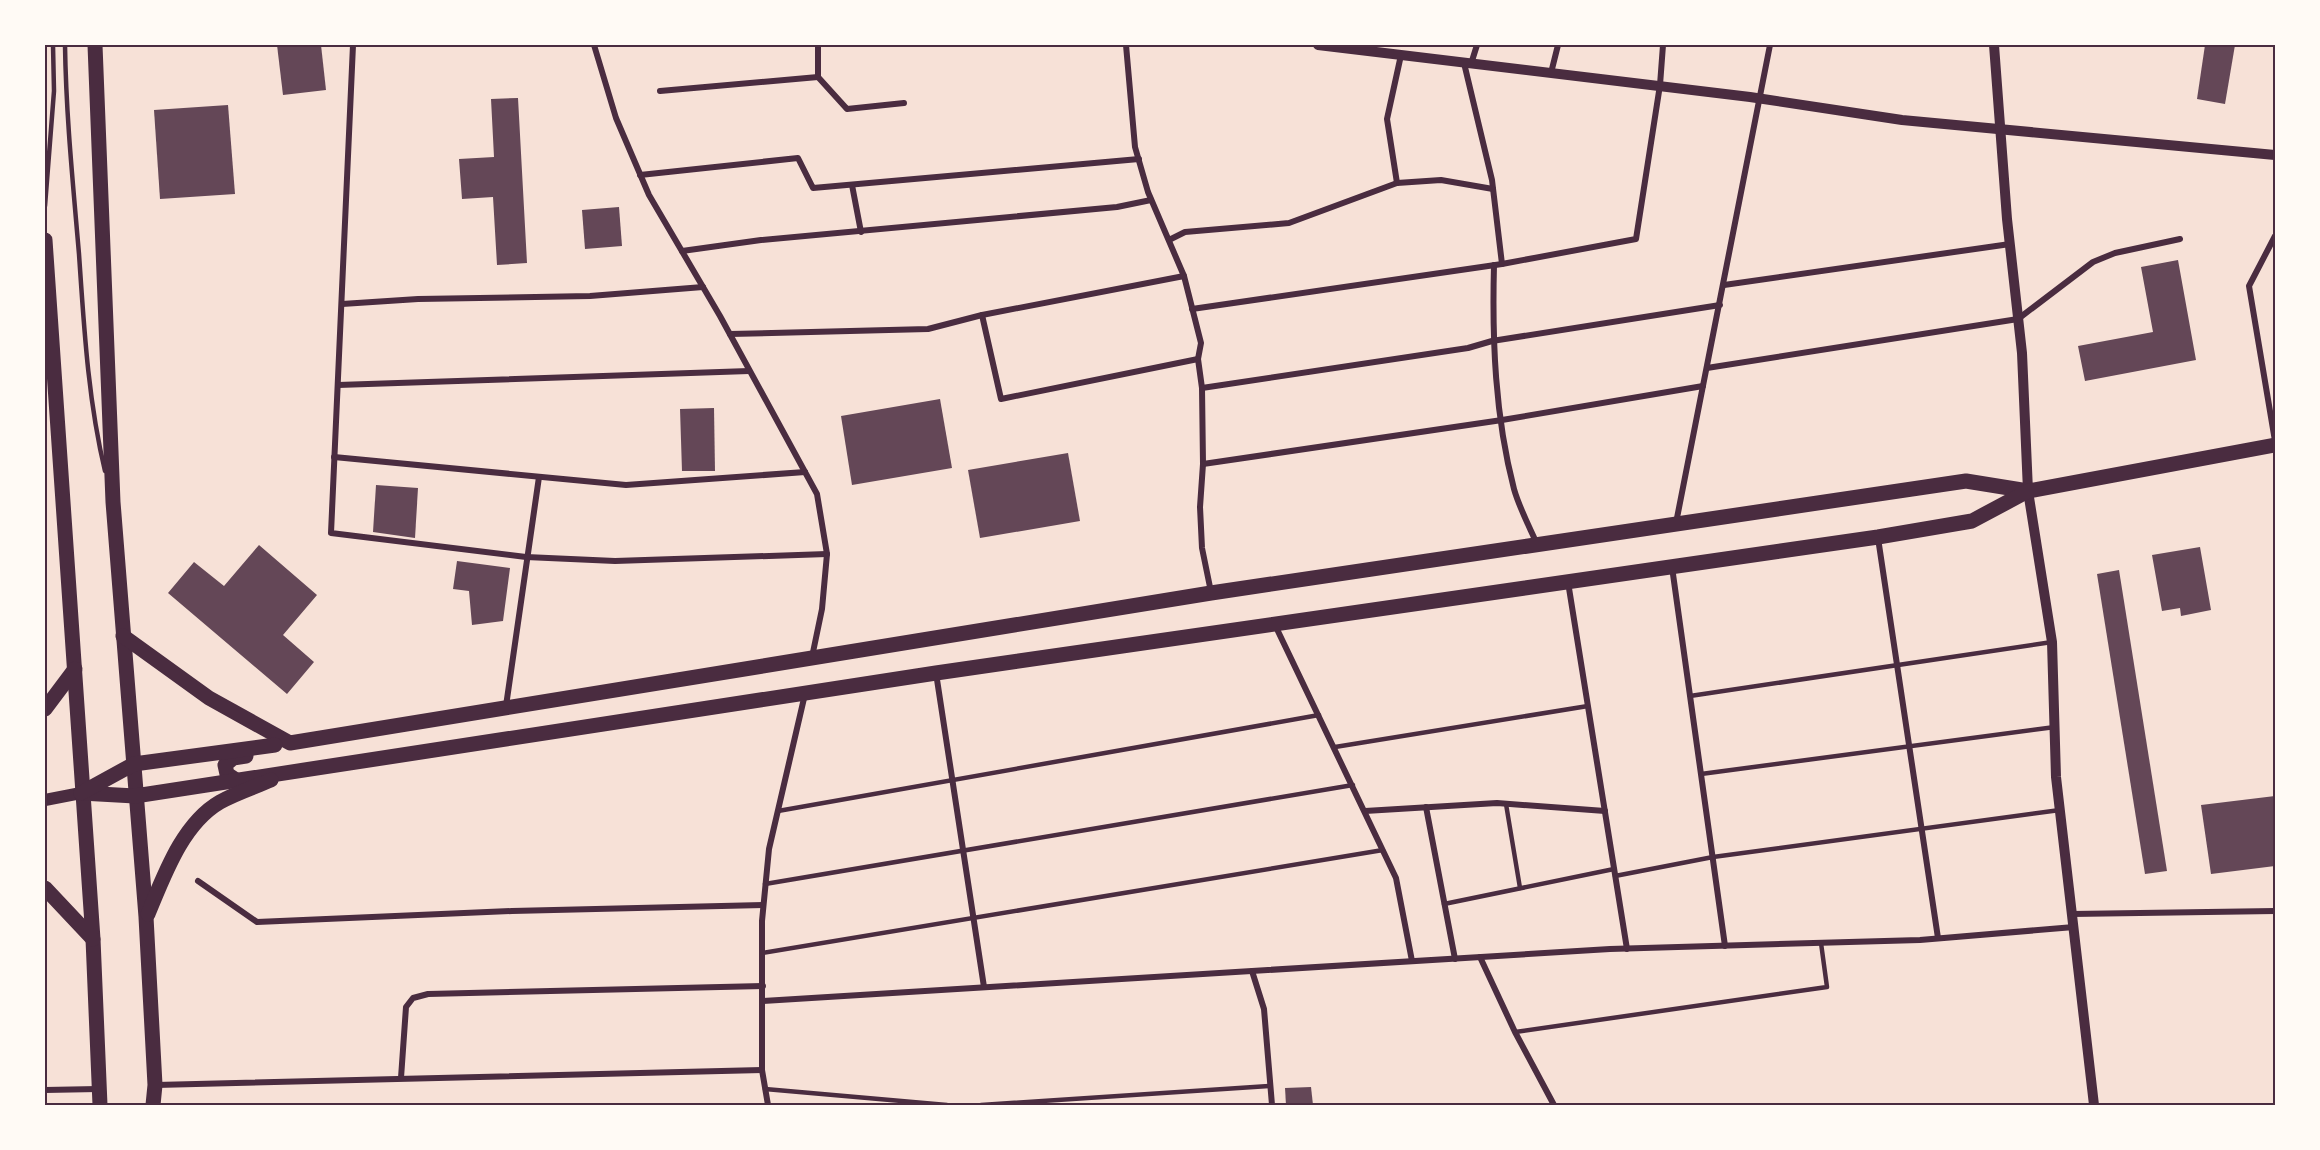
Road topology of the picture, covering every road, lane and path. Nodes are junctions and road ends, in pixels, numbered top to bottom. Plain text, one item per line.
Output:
1 (53, 45) edge
2 (65, 45) edge
3 (95, 45) edge
4 (353, 45) edge
5 (594, 45) edge
6 (818, 45) edge
7 (1126, 45) edge
8 (1319, 45) edge
9 (1477, 45) edge
10 (1558, 45) edge
11 (1663, 45) edge
12 (1770, 45) edge
13 (1994, 45) edge
14 (1368, 48) edge
15 (1401, 55) junction
16 (1468, 64) junction
17 (1551, 74) junction
18 (818, 77) junction
19 (1660, 85) junction
20 (660, 91) dead end
21 (1761, 98) junction
22 (904, 103) dead end
23 (2003, 131) junction
24 (2275, 155) edge
25 (1139, 159) junction
26 (640, 175) junction
27 (1397, 183) junction
28 (852, 185) junction
29 (1493, 189) junction
30 (1151, 200) junction
31 (45, 206) edge
32 (861, 232) junction
33 (2275, 236) edge
34 (2180, 239) dead end
35 (45, 240) edge
36 (1168, 240) junction
37 (2010, 244) junction
38 (682, 251) junction
39 (1502, 264) junction
40 (1494, 265) junction
41 (1184, 276) junction
42 (1724, 285) junction
43 (703, 287) junction
44 (342, 304) junction
45 (1720, 305) junction
46 (1192, 309) junction
47 (982, 315) junction
48 (2018, 319) junction
49 (730, 334) junction
50 (1492, 340) junction
51 (1198, 359) junction
52 (1707, 368) junction
53 (749, 371) junction
54 (338, 385) junction
55 (1704, 386) junction
56 (1202, 388) junction
57 (1502, 420) junction
58 (2275, 443) edge
59 (334, 457) junction
60 (1203, 464) junction
61 (805, 472) junction
62 (539, 477) junction
63 (2028, 491) junction
64 (113, 502) junction
65 (1676, 524) junction
66 (1878, 537) junction
67 (1537, 544) junction
68 (828, 554) junction
69 (526, 557) junction
70 (1672, 567) junction
71 (1568, 582) junction
72 (1211, 593) junction
73 (1275, 624) junction
74 (123, 636) junction
75 (2052, 642) junction
76 (812, 658) junction
77 (1897, 663) junction
78 (75, 669) junction
79 (936, 674) junction
80 (806, 693) junction
81 (1690, 696) junction
82 (1588, 705) junction
83 (506, 706) junction
84 (45, 709) edge
85 (1319, 715) junction
86 (2055, 727) junction
87 (282, 744) junction
88 (1335, 747) junction
89 (1909, 747) junction
90 (134, 764) junction
91 (292, 771) junction
92 (1701, 774) junction
93 (236, 780) junction
94 (953, 781) junction
95 (1353, 785) junction
96 (81, 794) junction
97 (135, 796) junction
98 (45, 800) edge
99 (1506, 804) junction
100 (1426, 807) junction
101 (2060, 810) junction
102 (778, 811) junction
103 (1365, 811) junction
104 (1605, 811) junction
105 (1922, 828) junction
106 (1383, 850) junction
107 (963, 852) junction
108 (1713, 857) junction
109 (1614, 872) junction
110 (198, 881) dead end
111 (765, 884) junction
112 (45, 888) edge
113 (1520, 888) junction
114 (1444, 904) junction
115 (763, 905) junction
116 (2275, 911) edge
117 (2072, 914) junction
118 (147, 917) junction
119 (974, 918) junction
120 (2074, 927) junction
121 (1938, 938) junction
122 (93, 939) junction
123 (1821, 943) junction
124 (1725, 946) junction
125 (1627, 949) junction
126 (762, 953) junction
127 (1480, 957) junction
128 (1455, 958) junction
129 (1412, 961) junction
130 (1252, 971) junction
131 (763, 986) junction
132 (984, 987) junction
133 (763, 1000) junction
134 (1515, 1032) junction
135 (762, 1070) junction
136 (401, 1077) junction
137 (155, 1085) junction
138 (1269, 1086) junction
139 (765, 1089) junction
140 (45, 1090) edge
141 (100, 1097) edge
142 (153, 1105) edge
143 (768, 1105) edge
144 (947, 1105) edge
145 (981, 1105) edge
146 (1272, 1105) edge
147 (1554, 1105) edge
148 (2094, 1105) edge

1 - 31 lane
2 - 64 lane
3 - 64 main road
4 - 44 street
5 - 26 street
6 - 18 street
7 - 25 street
8 - 14 street
9 - 16 street
10 - 17 street
11 - 19 street
12 - 21 street
13 - 23 street
14 - 15 street
15 - 16 street
15 - 27 street
16 - 17 street
16 - 29 street
17 - 19 street
18 - 20 street
18 - 22 street
19 - 21 street
19 - 39 street
21 - 23 street
21 - 42 street
23 - 24 street
23 - 37 street
25 - 28 street
25 - 30 street
26 - 28 street
26 - 38 street
27 - 29 street
27 - 36 street
28 - 32 street
29 - 39 street
30 - 32 street
30 - 36 street
32 - 38 street
33 - 58 street
34 - 48 street
35 - 78 main road
36 - 41 street
37 - 42 street
37 - 48 street
38 - 43 street
39 - 40 street
40 - 46 street
40 - 50 street
41 - 46 street
41 - 47 street
42 - 45 street
43 - 44 street
43 - 49 street
44 - 54 street
45 - 50 street
45 - 52 street
46 - 51 street
47 - 49 street
47 - 51 street
48 - 52 street
48 - 63 street
49 - 53 street
50 - 56 street
50 - 57 street
51 - 56 street
52 - 55 street
53 - 54 street
53 - 61 street
54 - 59 street
55 - 57 street
55 - 65 street
56 - 60 street
57 - 60 street
57 - 67 street
58 - 63 main road
59 - 62 street
59 - 69 street
60 - 72 street
61 - 62 street
61 - 68 street
62 - 69 street
63 - 65 main road
63 - 66 main road
63 - 75 street
64 - 74 main road
65 - 67 main road
66 - 70 main road
66 - 77 street
67 - 72 main road
68 - 69 street
68 - 76 street
69 - 83 street
70 - 71 main road
70 - 81 street
71 - 73 main road
71 - 82 street
72 - 76 main road
73 - 79 main road
73 - 85 street
74 - 87 main road
74 - 90 main road
75 - 77 lane
75 - 86 street
76 - 83 main road
77 - 81 lane
77 - 89 street
78 - 84 main road
78 - 96 main road
79 - 80 main road
79 - 94 street
80 - 91 main road
80 - 102 street
81 - 92 street
82 - 88 lane
82 - 104 street
83 - 87 main road
85 - 88 street
85 - 94 lane
86 - 89 lane
86 - 101 street
87 - 90 main road
87 - 93 main road
88 - 95 street
89 - 92 lane
89 - 105 street
90 - 96 main road
90 - 97 main road
91 - 93 main road
91 - 118 main road
92 - 108 street
93 - 97 main road
94 - 102 lane
94 - 107 street
95 - 103 street
95 - 107 lane
96 - 97 main road
96 - 98 main road
96 - 122 main road
97 - 118 main road
99 - 100 street
99 - 104 street
99 - 113 lane
100 - 103 street
100 - 114 street
101 - 105 lane
101 - 117 street
102 - 111 street
103 - 106 street
104 - 109 street
105 - 108 lane
105 - 121 street
106 - 119 lane
106 - 129 street
107 - 111 lane
107 - 119 street
108 - 109 lane
108 - 124 street
109 - 113 lane
109 - 125 street
110 - 115 street
111 - 115 street
112 - 122 main road
113 - 114 lane
114 - 128 street
115 - 126 street
116 - 117 street
117 - 120 street
118 - 137 main road
119 - 126 lane
119 - 132 street
120 - 121 street
120 - 148 street
121 - 123 street
122 - 141 main road
123 - 124 street
123 - 134 lane
124 - 125 street
125 - 127 street
126 - 131 street
127 - 128 street
127 - 134 street
128 - 129 street
129 - 130 street
130 - 132 street
130 - 138 street
131 - 133 street
131 - 136 street
132 - 133 street
133 - 135 street
134 - 147 street
135 - 136 street
135 - 139 street
136 - 137 street
137 - 142 main road
138 - 145 lane
138 - 146 street
139 - 143 street
139 - 144 lane
140 - 141 street

